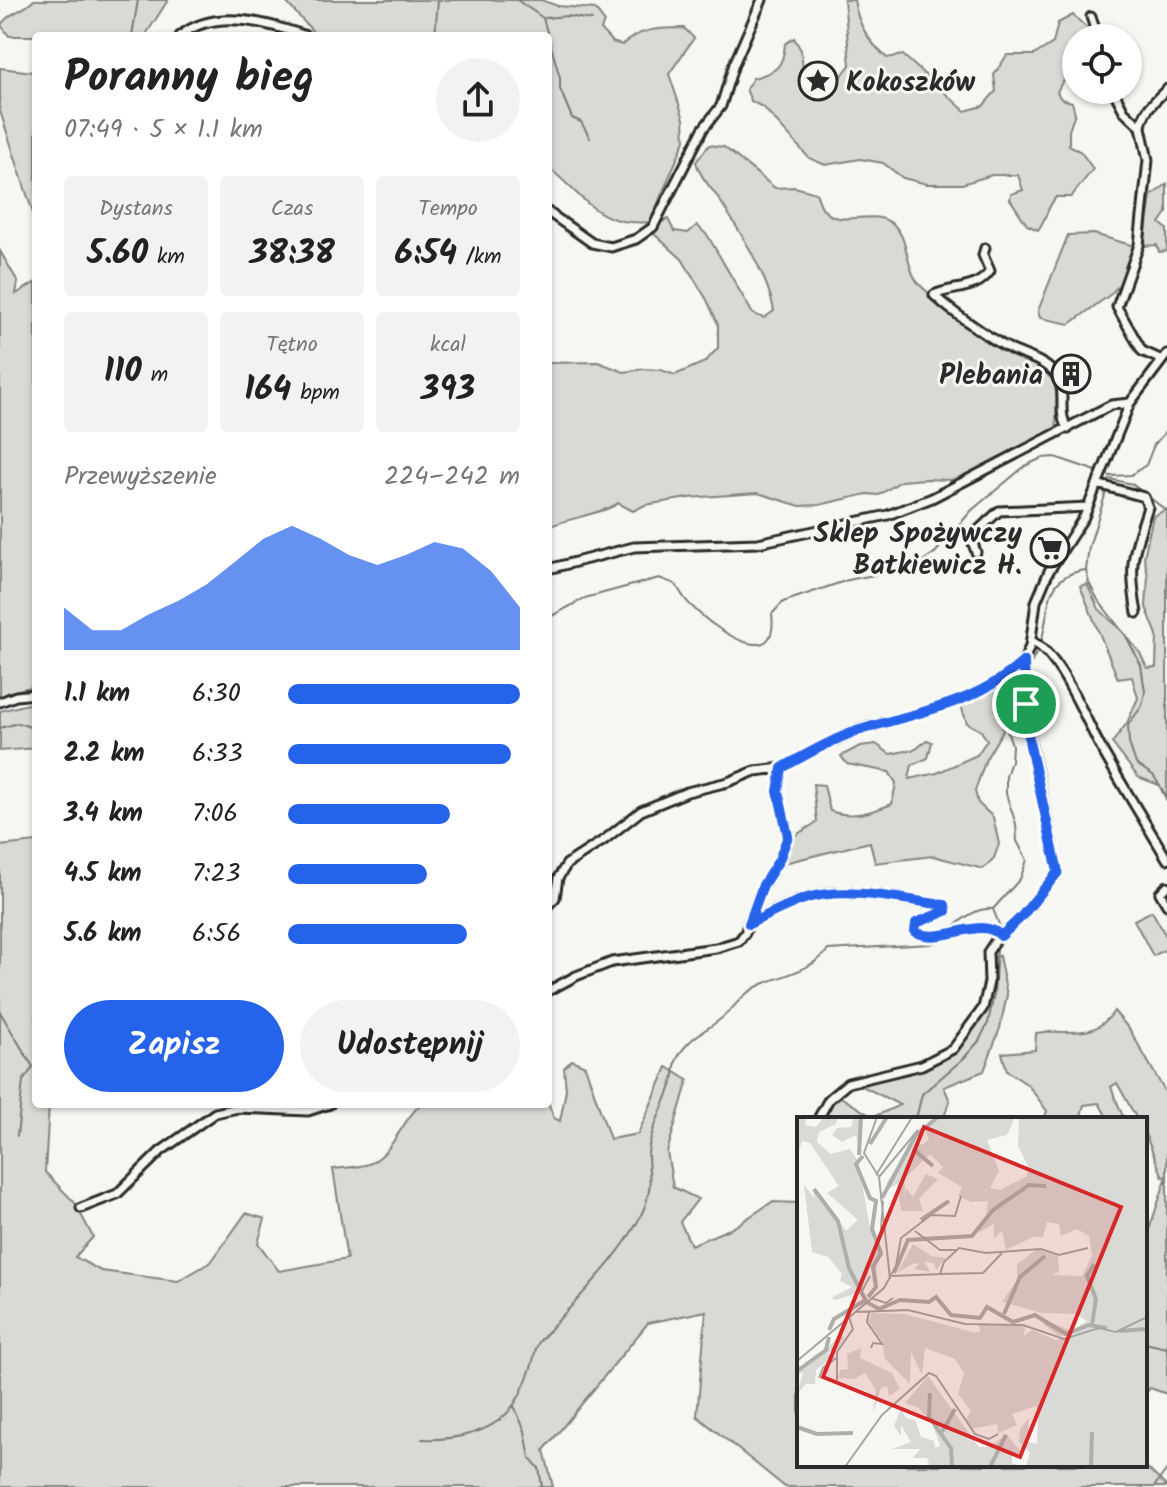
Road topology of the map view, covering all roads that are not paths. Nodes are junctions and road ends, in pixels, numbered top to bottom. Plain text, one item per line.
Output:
1 (762, 0) edge
2 (1091, 17) dead end
3 (1093, 24) edge
4 (186, 32) edge
5 (294, 32) edge
6 (1167, 89) edge
7 (1120, 104) edge
8 (1141, 127) junction
9 (552, 215) edge
10 (985, 248) dead end
11 (1164, 357) edge
12 (1130, 403) junction
13 (1103, 411) junction
14 (1124, 415) junction
15 (1068, 429) junction
16 (1100, 484) junction
17 (1088, 507) junction
18 (976, 552) dead end
19 (552, 568) edge
20 (1137, 613) dead end
21 (1036, 643) junction
22 (1024, 661) junction
23 (32, 694) edge
24 (0, 702) edge
25 (782, 768) junction
26 (1167, 859) edge
27 (1167, 886) edge
28 (552, 901) edge
29 (1167, 905) edge
30 (749, 924) junction
31 (1001, 936) junction
32 (552, 989) edge
33 (238, 1108) edge
34 (238, 1108) edge
35 (317, 1108) edge
36 (819, 1117) edge
37 (81, 1208) dead end

1 - 9 street
2 - 3 street
4 - 5 street
6 - 8 street
7 - 8 street
8 - 11 street
10 - 15 street
11 - 12 street
12 - 13 street
12 - 14 street
13 - 14 street
13 - 15 street
14 - 16 street
15 - 19 street
16 - 17 street
16 - 20 street
17 - 18 street
17 - 21 street
21 - 22 street
21 - 26 street
22 - 25 street
22 - 31 street
23 - 24 street
25 - 28 street
25 - 30 street
27 - 29 street
30 - 31 street
30 - 32 street
31 - 36 street
33 - 35 street
34 - 37 street

